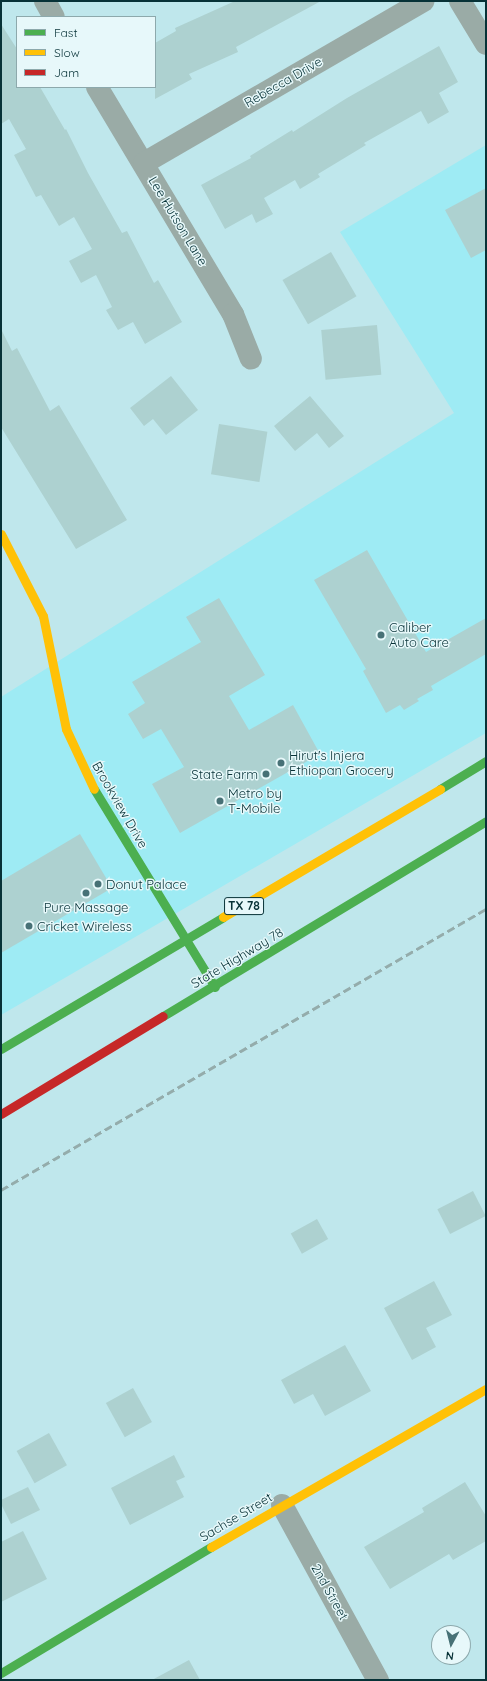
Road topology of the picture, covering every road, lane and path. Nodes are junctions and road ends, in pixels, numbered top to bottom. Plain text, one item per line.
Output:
1 (45, 1) edge
2 (423, 1) edge
3 (460, 1) edge
4 (53, 16) edge
5 (486, 44) edge
6 (98, 88) edge
7 (144, 164) junction
8 (250, 359) dead end
9 (1, 534) edge
10 (486, 761) edge
11 (486, 821) edge
12 (187, 940) junction
13 (215, 987) junction
14 (1, 1049) edge
15 (1, 1114) edge
16 (486, 1389) edge
17 (282, 1504) junction
18 (1, 1673) edge
19 (378, 1680) edge

1 - 4 street
2 - 7 street, Rebecca Drive
3 - 5 street
6 - 7 street, Lee Hutson Lane
7 - 8 street, Lee Hutson Lane
9 - 12 main road, Brookview Drive
10 - 12 main road, TX 78
11 - 13 main road, State Highway 78
12 - 13 main road, Brookview Drive
12 - 14 main road, TX 78
13 - 15 main road, State Highway 78
16 - 17 main road, Sachse Street
17 - 18 main road, Sachse Street
17 - 19 street, 2nd Street

